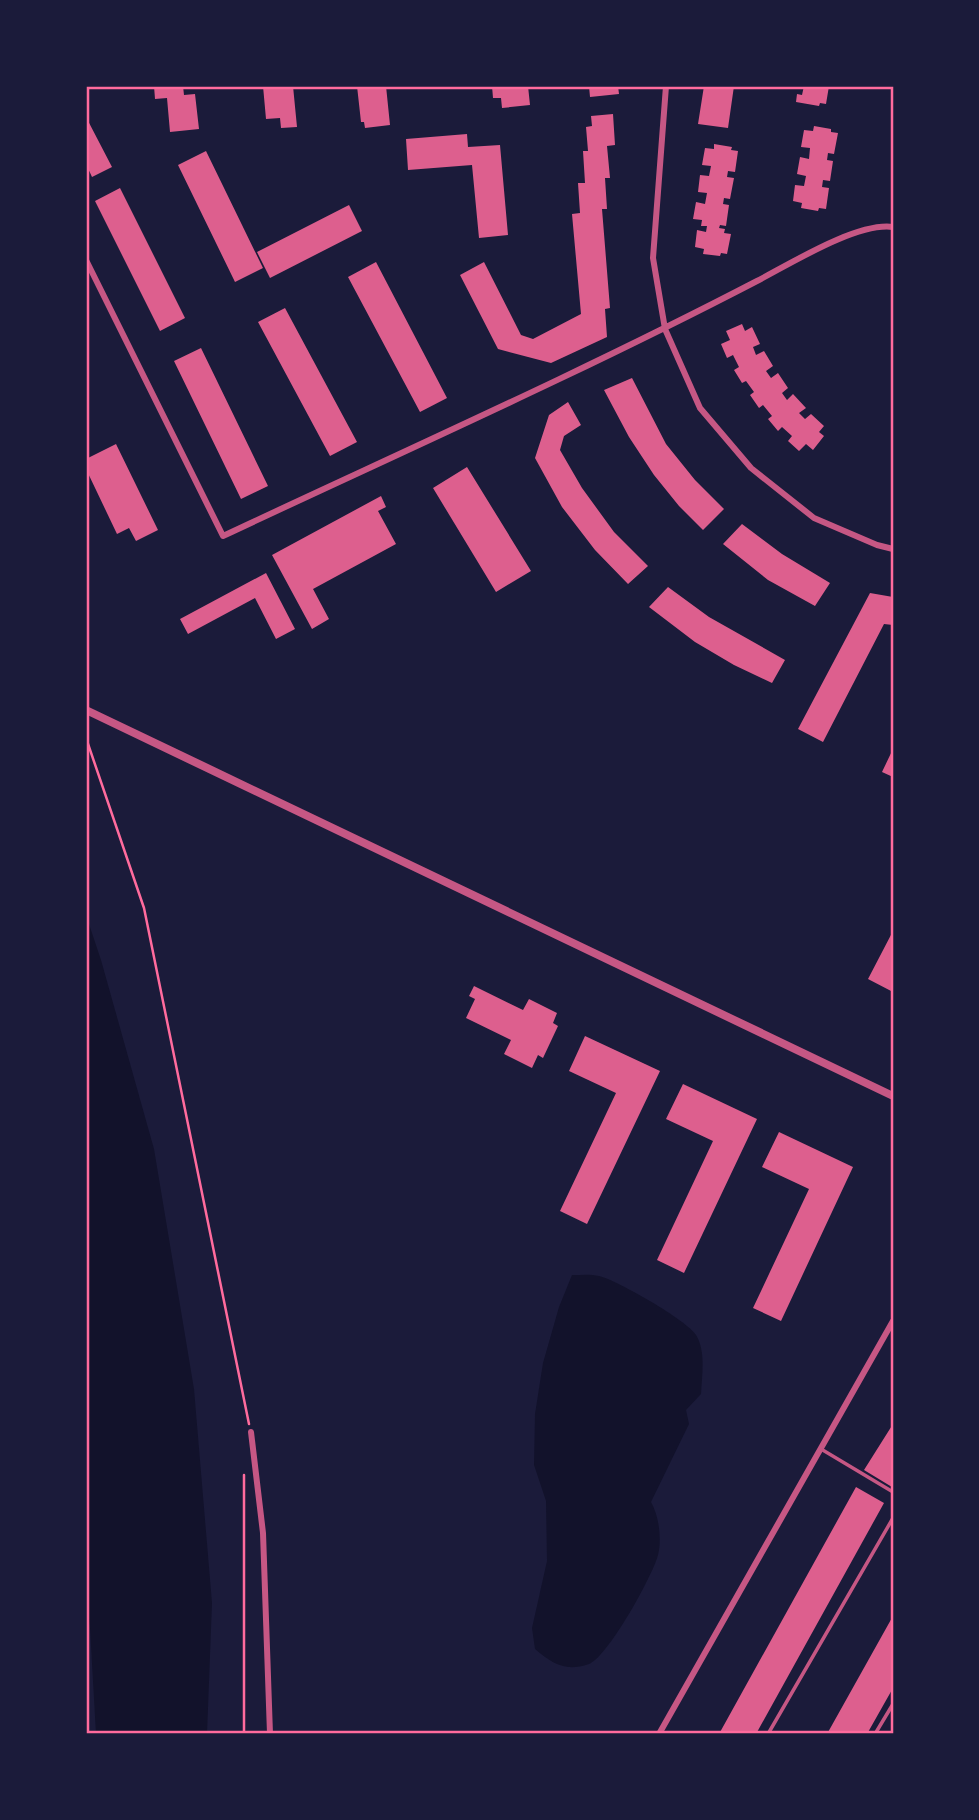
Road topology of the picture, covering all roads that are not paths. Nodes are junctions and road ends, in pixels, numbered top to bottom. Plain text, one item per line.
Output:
1 (666, 86) edge
2 (893, 227) edge
3 (86, 260) edge
4 (665, 329) junction
5 (893, 549) edge
6 (86, 710) edge
7 (893, 1096) edge
8 (893, 1321) edge
9 (251, 1432) road end
10 (821, 1449) junction
11 (893, 1492) edge
12 (893, 1518) edge
13 (893, 1704) edge
14 (270, 1734) edge
15 (659, 1734) edge
16 (768, 1734) edge
17 (876, 1734) edge

1 - 4 street
2 - 4 street
3 - 4 street
4 - 5 street
6 - 7 street
8 - 10 street
9 - 14 street
10 - 11 lane
10 - 15 street
12 - 16 lane
13 - 17 lane

